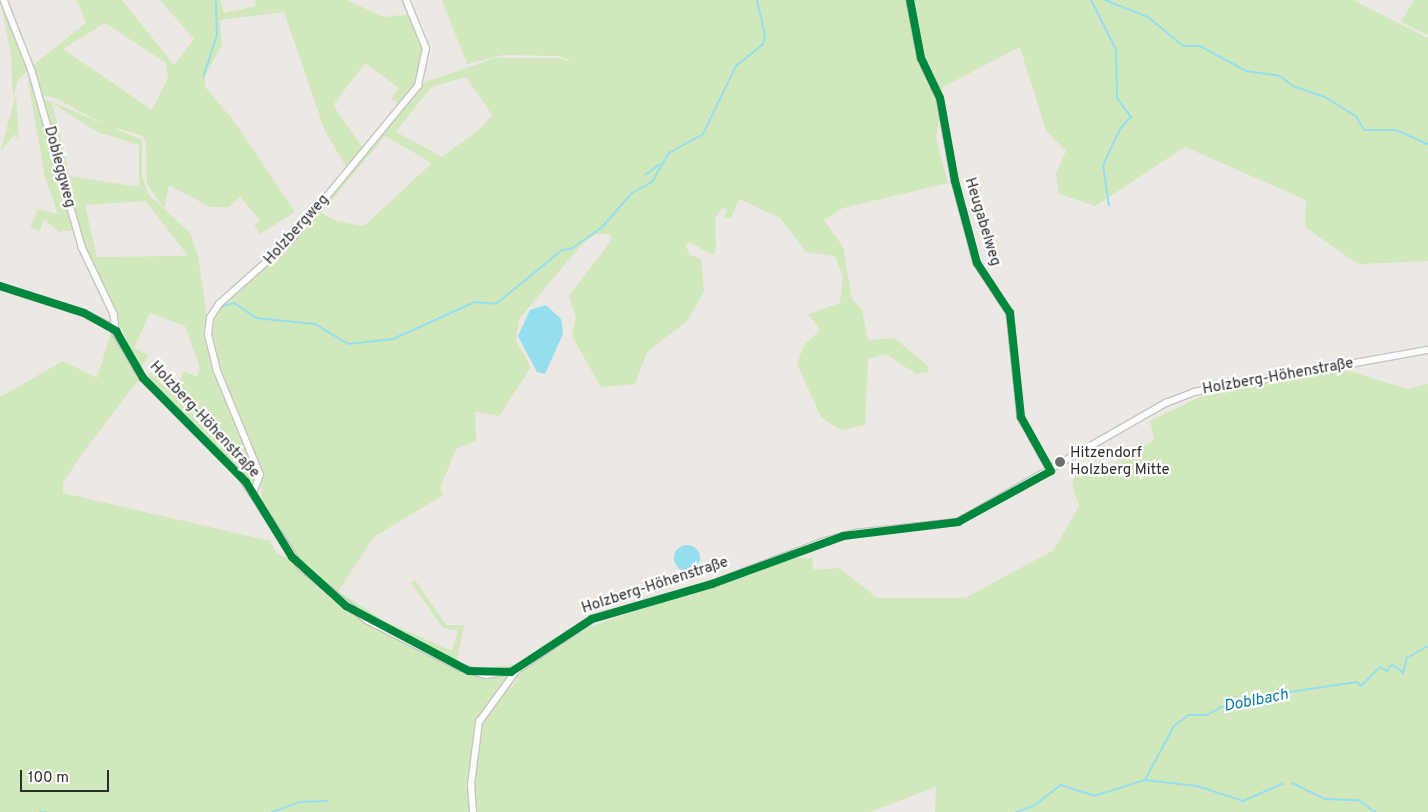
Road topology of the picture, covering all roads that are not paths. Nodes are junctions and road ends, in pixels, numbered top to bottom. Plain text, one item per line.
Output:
1 (4, 0) edge
2 (406, 0) edge
3 (910, 0) edge
4 (0, 286) edge
5 (116, 331) junction
6 (1428, 350) edge
7 (1051, 471) junction
8 (253, 493) junction
9 (517, 670) junction
10 (473, 812) edge

1 - 5 street, Dobleggweg
2 - 8 street, Holzbergweg
3 - 7 street, Heugabelweg
4 - 5 street
5 - 8 street, Holzberg-Höhenstraße
6 - 7 street, Holzberg-Höhenstraße
7 - 9 street, Holzberg-Höhenstraße
8 - 9 street, Holzberg-Höhenstraße
9 - 10 street

